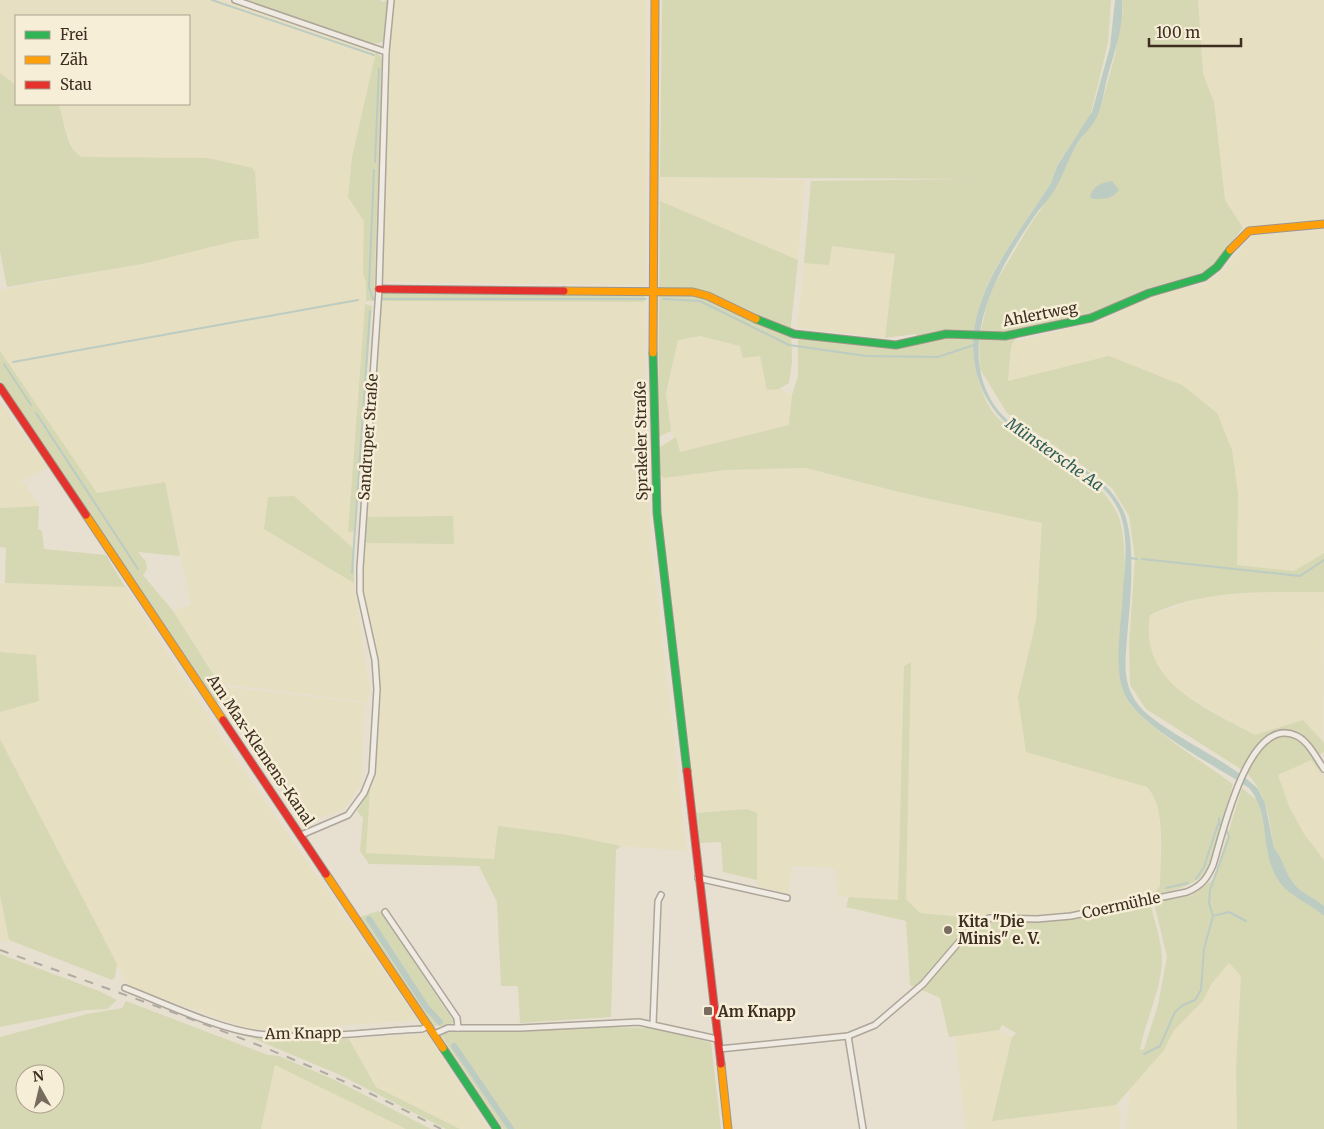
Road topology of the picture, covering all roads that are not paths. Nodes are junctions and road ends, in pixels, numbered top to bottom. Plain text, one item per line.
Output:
1 (235, 0) edge
2 (391, 0) edge
3 (654, 0) edge
4 (386, 52) junction
5 (1324, 224) edge
6 (654, 291) junction
7 (378, 292) junction
8 (0, 387) edge
9 (1324, 769) edge
10 (301, 835) junction
11 (698, 878) junction
12 (661, 895) dead end
13 (787, 898) dead end
14 (385, 912) dead end
15 (125, 988) dead end
16 (653, 1024) junction
17 (428, 1026) junction
18 (458, 1028) junction
19 (434, 1034) junction
20 (848, 1036) junction
21 (718, 1039) junction
22 (719, 1049) junction
23 (498, 1129) edge
24 (728, 1129) edge
25 (863, 1129) edge

1 - 4 street
2 - 4 street, Sandruper Straße
3 - 6 main road, Sprakeler Straße
4 - 7 street, Sandruper Straße
5 - 6 main road, Ahlertweg
6 - 7 main road, Ahlertweg
6 - 11 main road, Sprakeler Straße
7 - 10 street, Sandruper Straße
8 - 10 main road, Am Max-Klemens-Kanal
9 - 20 street, Coermühle
10 - 17 main road, Am Max-Klemens-Kanal
11 - 13 street
11 - 21 main road, Sprakeler Straße
12 - 16 street
14 - 18 street
15 - 17 street, Am Knapp
16 - 18 street
16 - 21 street
17 - 19 main road, Am Max-Klemens-Kanal
18 - 19 street
19 - 23 main road, Am Max-Klemens-Kanal
20 - 22 street, Coermühle
20 - 25 street
21 - 22 main road, Sprakeler Straße
22 - 24 main road, Sprakeler Straße

